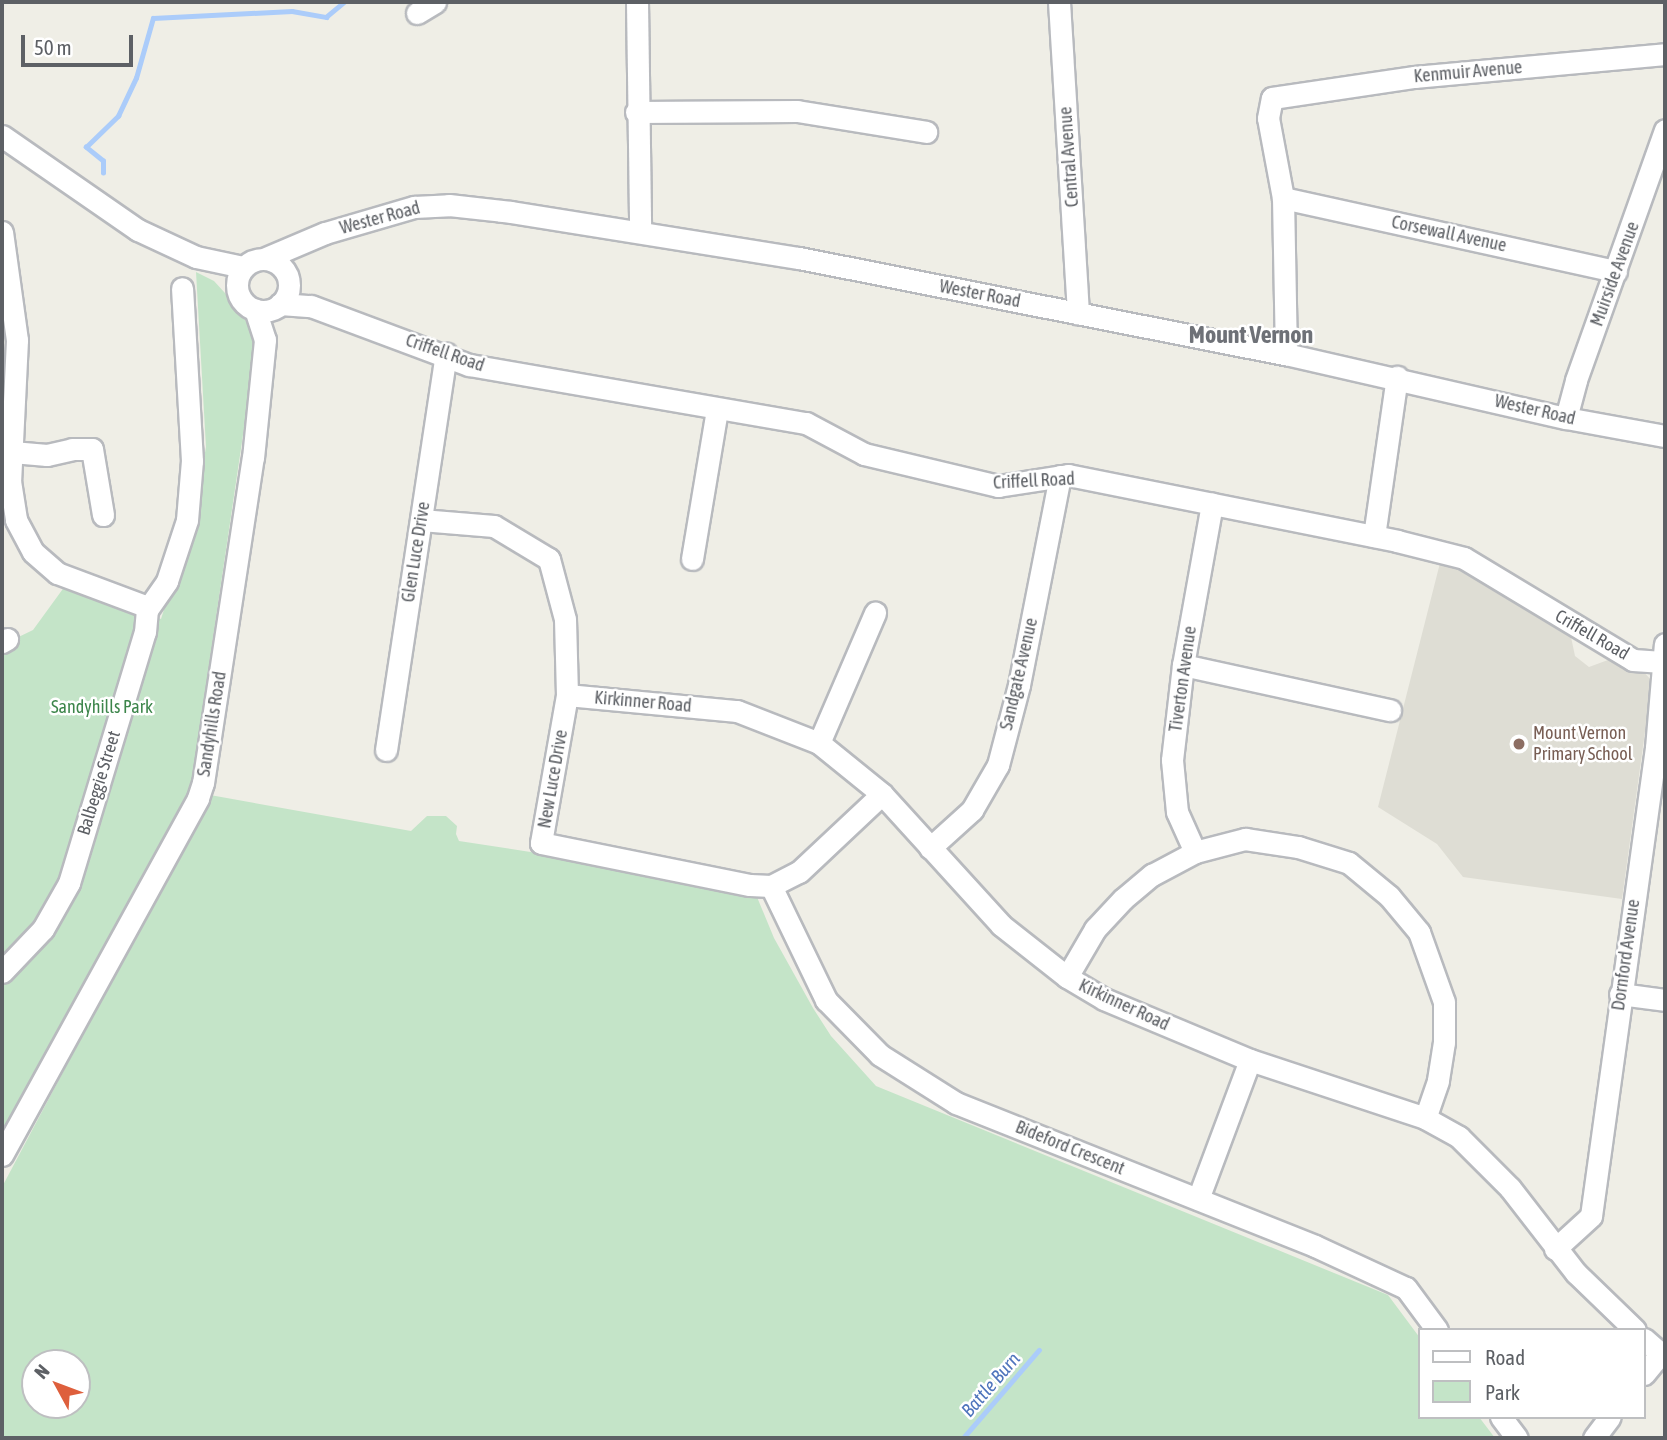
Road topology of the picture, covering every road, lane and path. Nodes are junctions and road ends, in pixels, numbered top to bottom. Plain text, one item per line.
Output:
1 (637, 2) edge
2 (1059, 2) edge
3 (1665, 54) edge
4 (636, 112) junction
5 (1665, 130) edge
6 (926, 132) dead end
7 (2, 136) edge
8 (1283, 198) junction
9 (640, 231) junction
10 (2, 232) edge
11 (197, 257) junction
12 (243, 267) junction
13 (1616, 271) junction
14 (182, 288) dead end
15 (237, 289) junction
16 (272, 295) junction
17 (1078, 313) junction
18 (446, 354) junction
19 (1286, 354) junction
20 (1397, 377) junction
21 (717, 409) junction
22 (1566, 418) junction
23 (1665, 436) edge
24 (12, 452) junction
25 (1060, 476) junction
26 (6, 492) edge
27 (1212, 504) junction
28 (103, 514) dead end
29 (421, 520) junction
30 (1374, 536) junction
31 (692, 559) dead end
32 (148, 607) junction
33 (875, 613) dead end
34 (1664, 653) edge
35 (1183, 665) junction
36 (567, 695) junction
37 (1390, 710) dead end
38 (819, 743) junction
39 (1661, 749) edge
40 (387, 750) dead end
41 (882, 794) junction
42 (930, 848) junction
43 (1195, 852) junction
44 (771, 886) junction
45 (2, 972) edge
46 (1067, 977) junction
47 (1620, 994) junction
48 (1665, 1000) edge
49 (1250, 1060) junction
50 (1425, 1118) junction
51 (2, 1155) edge
52 (1198, 1199) junction
53 (1555, 1249) junction
54 (1436, 1328) edge
55 (1633, 1328) edge
56 (1646, 1341) edge
57 (1663, 1356) edge
58 (1646, 1372) edge
59 (1503, 1419) edge
60 (1608, 1419) edge
61 (1517, 1438) edge
62 (1594, 1438) edge

1 - 4 street
2 - 17 street, Central Avenue
3 - 8 street, Kenmuir Avenue
4 - 6 street
4 - 9 street
5 - 13 street, Muirside Avenue
7 - 11 street
8 - 13 street, Corsewall Avenue
8 - 19 street
9 - 16 street, Wester Road
9 - 17 street, Wester Road
10 - 24 street
11 - 12 street
11 - 15 street
12 - 15 street
12 - 16 street
13 - 22 street, Muirside Avenue
14 - 32 street, Balbeggie Street
15 - 16 street
16 - 18 street, Criffell Road
16 - 51 street, Sandyhills Road
17 - 19 street, Wester Road
18 - 21 street, Criffell Road
18 - 29 street, Glen Luce Drive
19 - 20 street, Wester Road
20 - 22 street, Wester Road
20 - 30 street
21 - 25 street, Criffell Road
21 - 31 street
22 - 23 street, Wester Road
24 - 26 street
24 - 28 street
25 - 27 street, Criffell Road
25 - 42 street, Sandgate Avenue
26 - 32 street
27 - 30 street, Criffell Road
27 - 35 street, Tiverton Avenue
29 - 36 street, New Luce Drive
29 - 40 street, Glen Luce Drive
30 - 34 street, Criffell Road
32 - 45 street, Balbeggie Street
33 - 38 street
34 - 39 street, Dornford Avenue
35 - 37 street
35 - 43 street, Tiverton Avenue
36 - 38 street, Kirkinner Road
36 - 44 street, New Luce Drive
38 - 41 street, Kirkinner Road
39 - 47 street, Dornford Avenue
41 - 42 street, Kirkinner Road
41 - 44 street
42 - 46 street, Kirkinner Road
43 - 46 street
43 - 50 street
44 - 52 street, Bideford Crescent
46 - 49 street, Kirkinner Road
47 - 48 street
47 - 53 street, Dornford Avenue
49 - 50 street, Kirkinner Road
49 - 52 street
50 - 53 street, Kirkinner Road
52 - 54 street, Bideford Crescent
53 - 55 street, Kirkinner Road
56 - 57 street
57 - 58 street
59 - 61 street
60 - 62 street

